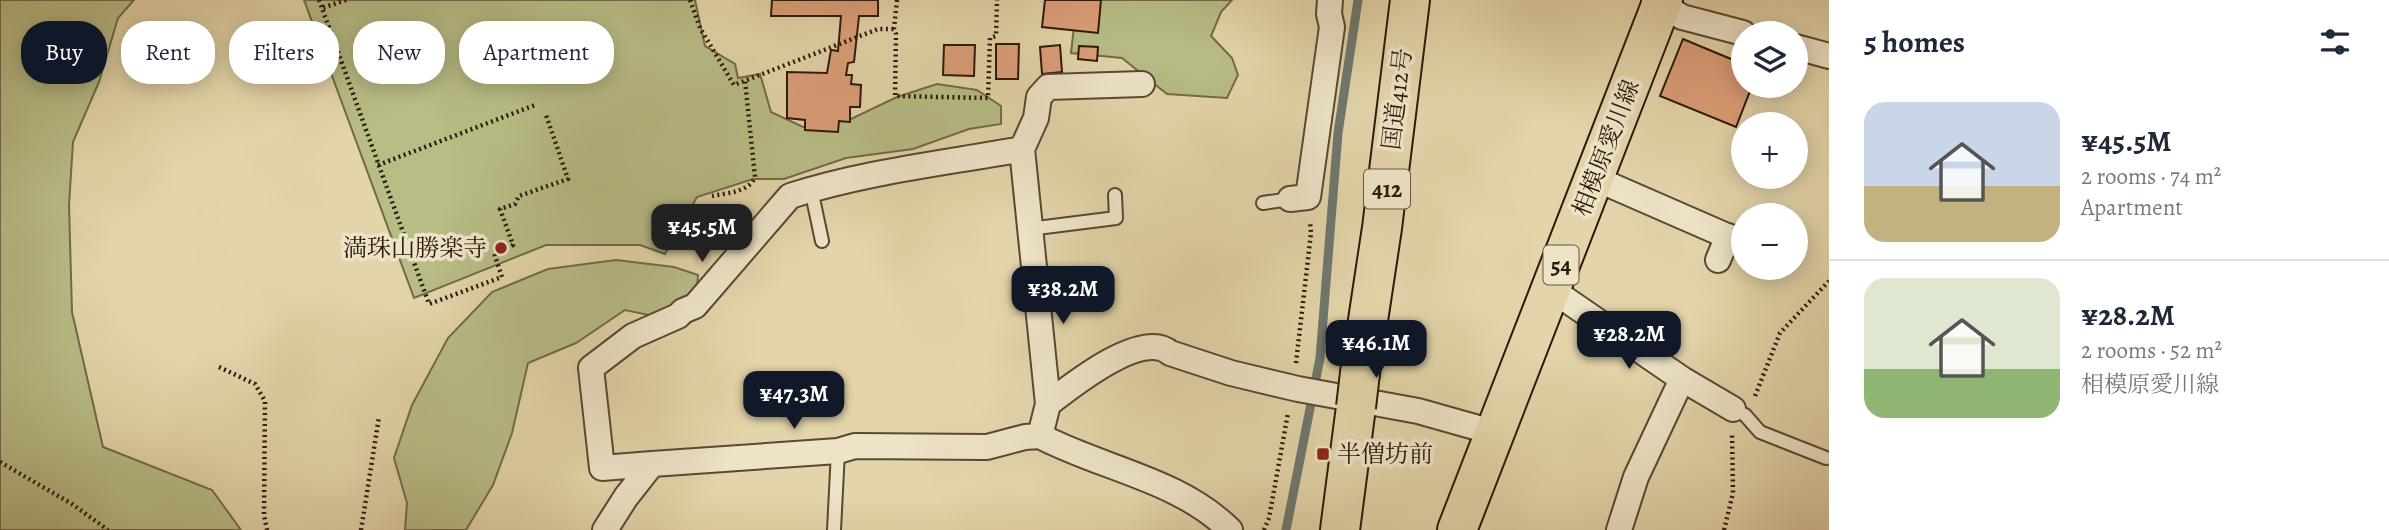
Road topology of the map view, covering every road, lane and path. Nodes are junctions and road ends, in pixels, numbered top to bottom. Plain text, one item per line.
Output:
1 (319, 0) edge
2 (346, 0) edge
3 (690, 0) edge
4 (897, 0) edge
5 (997, 0) edge
6 (1330, 0) edge
7 (1409, 2) edge
8 (1659, 2) edge
9 (322, 8) junction
10 (894, 29) junction
11 (1731, 30) edge
12 (1808, 50) edge
13 (1829, 56) edge
14 (744, 81) junction
15 (1142, 84) dead end
16 (535, 105) dead end
17 (546, 115) dead end
18 (1022, 149) junction
19 (378, 165) junction
20 (1594, 178) junction
21 (811, 190) junction
22 (1115, 195) dead end
23 (712, 196) dead end
24 (1290, 199) joint
25 (1263, 203) dead end
26 (1030, 229) junction
27 (1731, 237) edge
28 (822, 241) dead end
29 (1731, 244) edge
30 (1718, 260) dead end
31 (1829, 281) edge
32 (1552, 290) junction
33 (219, 367) dead end
34 (1682, 379) junction
35 (1347, 391) junction
36 (1048, 404) junction
37 (1739, 412) junction
38 (379, 417) dead end
39 (1496, 433) junction
40 (1040, 436) junction
41 (838, 451) junction
42 (1826, 458) dead end
43 (0, 462) edge
44 (652, 464) junction
45 (108, 530) edge
46 (267, 530) edge
47 (362, 530) edge
48 (605, 530) edge
49 (834, 530) edge
50 (1230, 530) edge
51 (1340, 530) edge
52 (1457, 530) edge
53 (1619, 530) edge
54 (1724, 530) edge

1 - 9 path
2 - 9 path
3 - 14 path
4 - 10 path
5 - 10 path
6 - 24 street
7 - 35 main road, 国道412号 / 412
8 - 11 street
8 - 20 main road, 相模原愛川線 / 54
9 - 19 path
10 - 14 path
12 - 13 street
14 - 23 path
15 - 18 street
16 - 19 path
17 - 19 path
18 - 21 street
18 - 26 street
20 - 27 street
20 - 32 main road, 相模原愛川線 / 54
21 - 28 lane
21 - 44 street
22 - 26 lane
24 - 25 lane
26 - 36 street
29 - 30 street
31 - 37 path
32 - 34 street
32 - 39 main road, 相模原愛川線 / 54
33 - 46 path
34 - 37 street
34 - 53 street
35 - 36 street
35 - 39 street
35 - 51 main road, 国道412号 / 412
36 - 40 street
37 - 42 lane
37 - 54 path
38 - 47 path
39 - 52 main road, 相模原愛川線 / 54
40 - 41 street
40 - 50 street
41 - 44 street
41 - 49 lane
43 - 45 path
44 - 48 street

